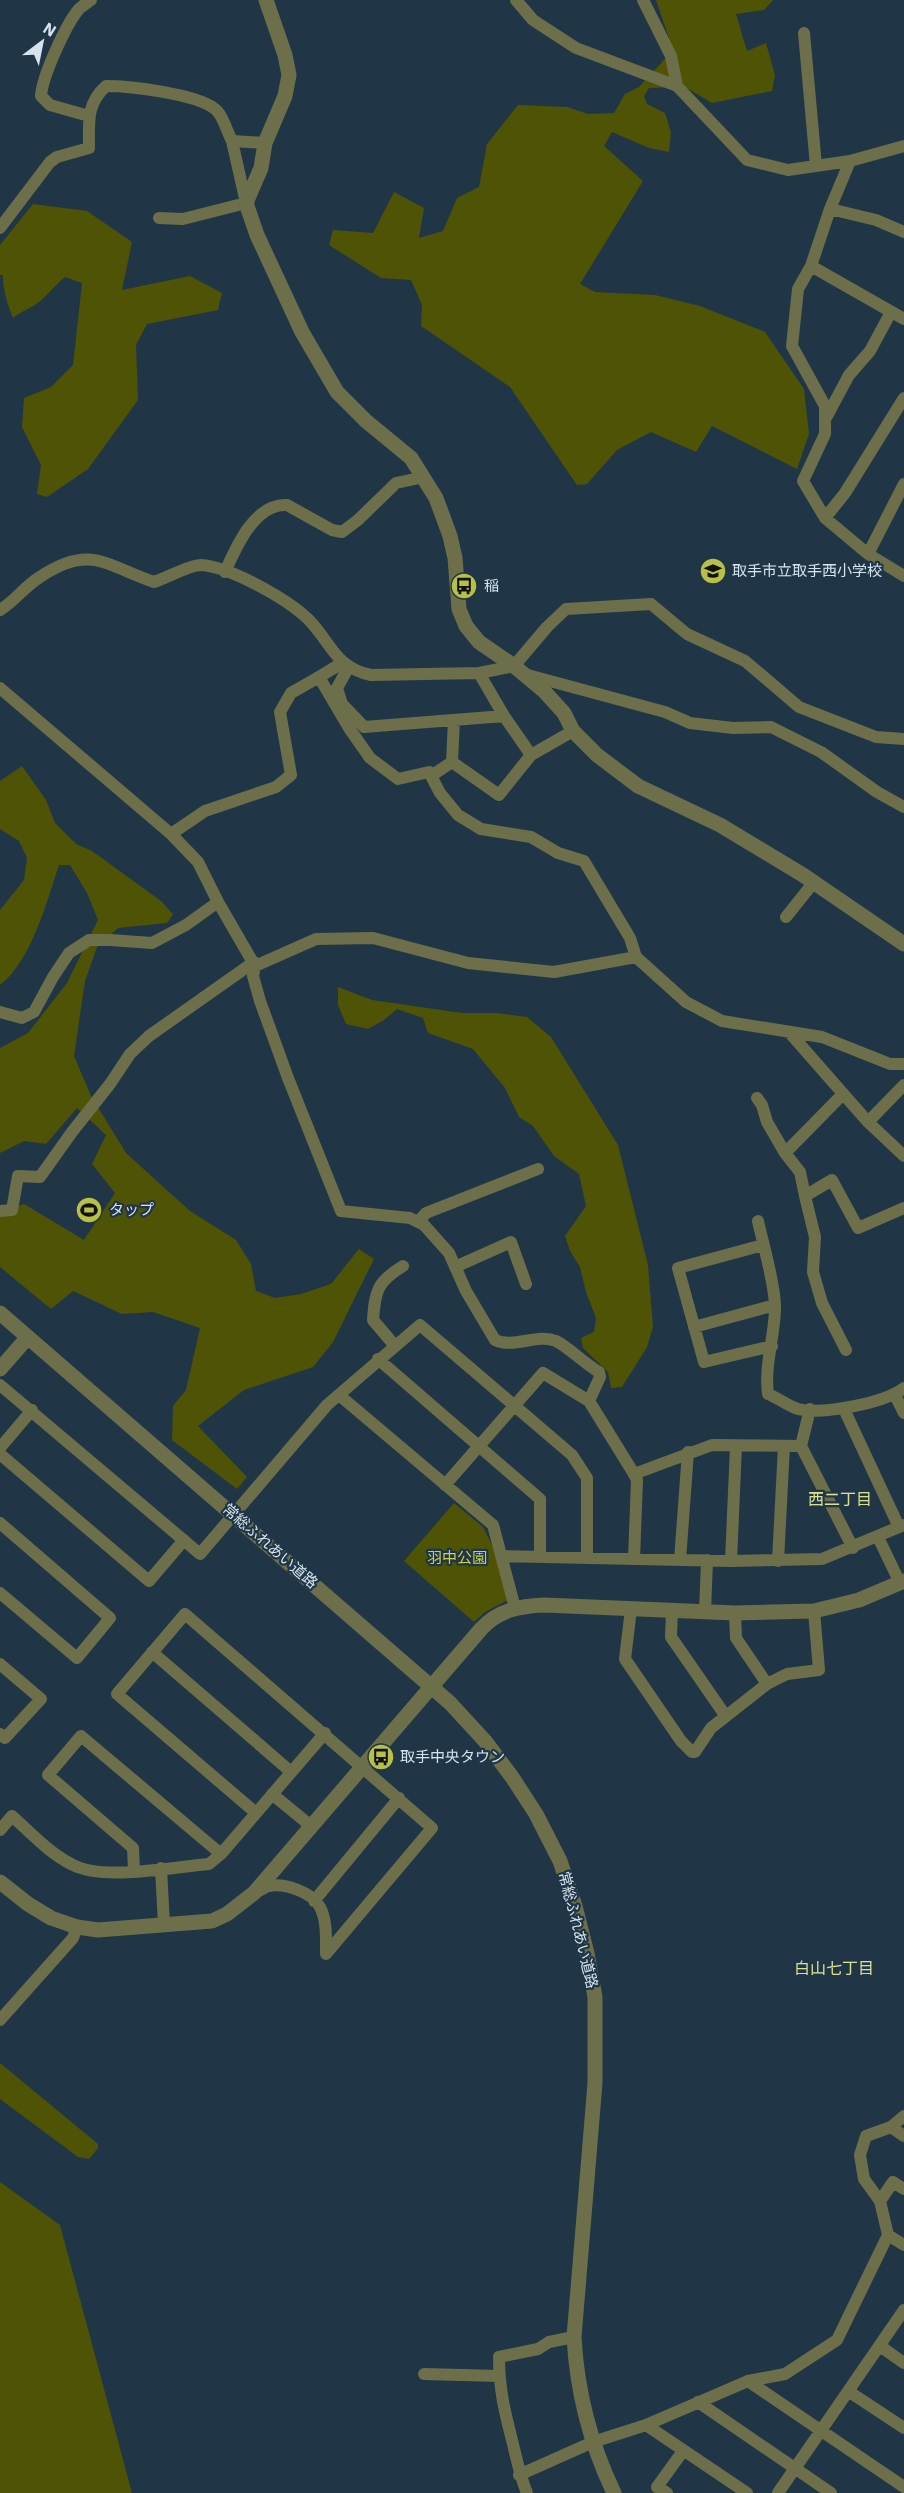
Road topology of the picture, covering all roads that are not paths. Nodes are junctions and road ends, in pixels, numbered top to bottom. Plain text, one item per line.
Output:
1 (91, 0) edge
2 (266, 0) edge
3 (642, 0) edge
4 (524, 2) edge
5 (804, 33) dead end
6 (677, 86) junction
7 (89, 116) junction
8 (232, 141) junction
9 (265, 143) junction
10 (904, 146) edge
11 (850, 161) junction
12 (816, 166) junction
13 (246, 203) junction
14 (830, 209) junction
15 (159, 218) dead end
16 (0, 228) edge
17 (904, 232) edge
18 (812, 266) junction
19 (891, 312) junction
20 (904, 320) edge
21 (904, 398) edge
22 (825, 420) junction
23 (424, 477) junction
24 (904, 484) edge
25 (825, 518) junction
26 (868, 554) junction
27 (225, 572) junction
28 (904, 576) edge
29 (0, 610) edge
30 (345, 665) junction
31 (518, 670) junction
32 (479, 673) junction
33 (319, 676) junction
34 (0, 688) edge
35 (504, 716) junction
36 (454, 720) junction
37 (573, 731) junction
38 (904, 739) edge
39 (531, 755) junction
40 (452, 762) junction
41 (431, 776) junction
42 (904, 807) edge
43 (171, 834) junction
44 (814, 882) junction
45 (218, 902) junction
46 (786, 917) dead end
47 (904, 944) edge
48 (636, 957) junction
49 (254, 964) junction
50 (0, 1012) edge
51 (789, 1032) junction
52 (904, 1064) edge
53 (904, 1085) edge
54 (843, 1094) junction
55 (757, 1098) dead end
56 (868, 1122) junction
57 (785, 1153) junction
58 (904, 1156) edge
59 (538, 1169) dead end
60 (805, 1196) junction
61 (904, 1208) edge
62 (0, 1211) edge
63 (758, 1221) dead end
64 (418, 1222) junction
65 (763, 1245) junction
66 (403, 1266) dead end
67 (455, 1267) junction
68 (526, 1284) dead end
69 (775, 1305) junction
70 (0, 1313) edge
71 (694, 1327) junction
72 (28, 1337) junction
73 (395, 1346) junction
74 (772, 1346) junction
75 (846, 1350) dead end
76 (378, 1359) junction
77 (0, 1369) edge
78 (0, 1384) edge
79 (900, 1391) edge
80 (339, 1395) junction
81 (590, 1401) junction
82 (514, 1406) junction
83 (810, 1409) junction
84 (844, 1409) junction
85 (32, 1410) junction
86 (904, 1413) edge
87 (479, 1446) junction
88 (736, 1446) junction
89 (784, 1446) junction
90 (801, 1446) junction
91 (0, 1448) edge
92 (688, 1452) junction
93 (0, 1454) edge
94 (634, 1474) junction
95 (445, 1485) junction
96 (233, 1515) junction
97 (0, 1523) edge
98 (902, 1526) edge
99 (878, 1537) junction
100 (184, 1540) junction
101 (853, 1548) junction
102 (502, 1556) junction
103 (540, 1557) junction
104 (587, 1558) junction
105 (634, 1559) junction
106 (680, 1560) junction
107 (707, 1560) junction
108 (731, 1561) junction
109 (778, 1561) junction
110 (902, 1582) edge
111 (0, 1593) edge
112 (515, 1608) junction
113 (631, 1609) junction
114 (672, 1610) junction
115 (814, 1611) junction
116 (705, 1612) junction
117 (735, 1613) junction
118 (152, 1652) junction
119 (0, 1664) edge
120 (767, 1684) junction
121 (432, 1687) junction
122 (725, 1715) junction
123 (325, 1733) junction
124 (0, 1734) edge
125 (363, 1766) junction
126 (290, 1771) junction
127 (272, 1794) junction
128 (399, 1798) junction
129 (256, 1813) junction
130 (311, 1826) junction
131 (0, 1830) edge
132 (221, 1854) junction
133 (161, 1868) junction
134 (134, 1871) junction
135 (0, 1882) edge
136 (254, 1893) junction
137 (314, 1901) junction
138 (164, 1925) junction
139 (77, 1927) junction
140 (0, 2020) edge
141 (904, 2116) edge
142 (891, 2127) junction
143 (904, 2136) edge
144 (904, 2189) edge
145 (880, 2201) junction
146 (888, 2235) junction
147 (904, 2246) edge
148 (904, 2310) edge
149 (574, 2337) junction
150 (880, 2346) junction
151 (904, 2363) edge
152 (424, 2374) dead end
153 (499, 2376) junction
154 (748, 2381) junction
155 (848, 2391) junction
156 (698, 2402) junction
157 (646, 2425) junction
158 (904, 2428) edge
159 (821, 2430) junction
160 (593, 2442) junction
161 (683, 2451) junction
162 (795, 2468) junction
163 (519, 2475) junction
164 (904, 2487) edge
165 (527, 2493) edge
166 (614, 2493) edge
167 (667, 2493) edge
168 (747, 2493) edge
169 (778, 2493) edge
170 (831, 2493) edge

1 - 7 street
2 - 9 street
3 - 6 street
4 - 6 street
5 - 12 street
6 - 12 street
7 - 8 street
7 - 16 street
8 - 9 street
8 - 13 street
9 - 13 street
10 - 11 street
11 - 12 street
11 - 14 street
13 - 15 street
13 - 23 street
14 - 17 street
14 - 18 street
18 - 19 street
18 - 22 street
19 - 20 street
19 - 22 street
21 - 25 street
22 - 25 street
23 - 27 street
23 - 31 street
24 - 26 street
25 - 26 street
26 - 28 street
27 - 29 street
27 - 30 street
30 - 32 street
30 - 33 street
30 - 36 street
31 - 32 street
31 - 37 street
31 - 38 street
31 - 42 street
32 - 35 street
33 - 41 street
33 - 43 street
34 - 43 street
35 - 36 street
35 - 39 street
36 - 40 street
37 - 39 street
37 - 44 street
39 - 40 street
40 - 41 street
41 - 48 street
43 - 45 street
44 - 46 street
44 - 47 street
45 - 49 street
45 - 50 street
48 - 49 street
48 - 51 street
49 - 62 street
49 - 64 street
51 - 52 street
51 - 54 street
53 - 56 street
54 - 56 street
54 - 57 street
55 - 57 street
56 - 58 street
57 - 60 street
59 - 64 street
60 - 61 street
60 - 75 street
63 - 65 street
64 - 67 street
65 - 69 street
65 - 71 street
66 - 73 street
67 - 68 street
67 - 81 street
69 - 71 street
69 - 74 street
70 - 72 street, 常総ふれあい道路
71 - 74 street
72 - 77 street
72 - 96 street, 常総ふれあい道路
73 - 76 street
73 - 82 street
74 - 83 street
76 - 80 street
76 - 87 street
78 - 85 street
79 - 84 street
79 - 86 street
80 - 95 street
80 - 96 street
81 - 82 street
81 - 94 street
82 - 87 street
82 - 104 street
83 - 84 street
83 - 90 street
84 - 98 street
85 - 91 street
85 - 100 street
87 - 95 street
87 - 103 street
88 - 89 street
88 - 92 street
88 - 108 street
89 - 90 street
89 - 109 street
90 - 101 street
92 - 94 street
92 - 106 street
93 - 100 street
94 - 105 street
95 - 102 street
96 - 100 street
96 - 121 street, 常総ふれあい道路
97 - 111 street
98 - 99 street
99 - 101 street
99 - 110 street
101 - 109 street
102 - 103 street
102 - 112 street
103 - 104 street
104 - 105 street
105 - 106 street
106 - 107 street
107 - 108 street
107 - 116 street
108 - 109 street
110 - 115 street
112 - 113 street
112 - 121 street
113 - 114 street
113 - 122 street
114 - 116 street
114 - 122 street
115 - 117 street
115 - 120 street
116 - 117 street
117 - 120 street
118 - 123 street
118 - 126 street
118 - 129 street
119 - 124 street
120 - 122 street
121 - 125 street
121 - 149 street, 常総ふれあい道路
123 - 125 street
123 - 126 street
125 - 128 street
125 - 130 street
126 - 127 street
127 - 129 street
127 - 130 street
128 - 137 street
128 - 137 street
129 - 132 street
130 - 136 street
131 - 134 street
132 - 133 street
132 - 134 street
133 - 134 street
133 - 138 street
135 - 139 street
136 - 137 street
136 - 138 street
138 - 139 street
139 - 140 street
141 - 142 street
142 - 143 street
142 - 145 street
144 - 145 street
145 - 146 street
146 - 147 street
146 - 154 street
148 - 150 street
149 - 153 street
149 - 160 street, 常総ふれあい道路
150 - 151 street
150 - 155 street
152 - 153 street
153 - 163 street
154 - 156 street
154 - 159 street
155 - 158 street
155 - 159 street
156 - 157 street
156 - 162 street
157 - 160 street
157 - 161 street
159 - 162 street
159 - 164 street
160 - 163 street
160 - 166 street, 常総ふれあい道路
161 - 167 street
161 - 168 street
162 - 169 street
162 - 170 street
163 - 165 street

